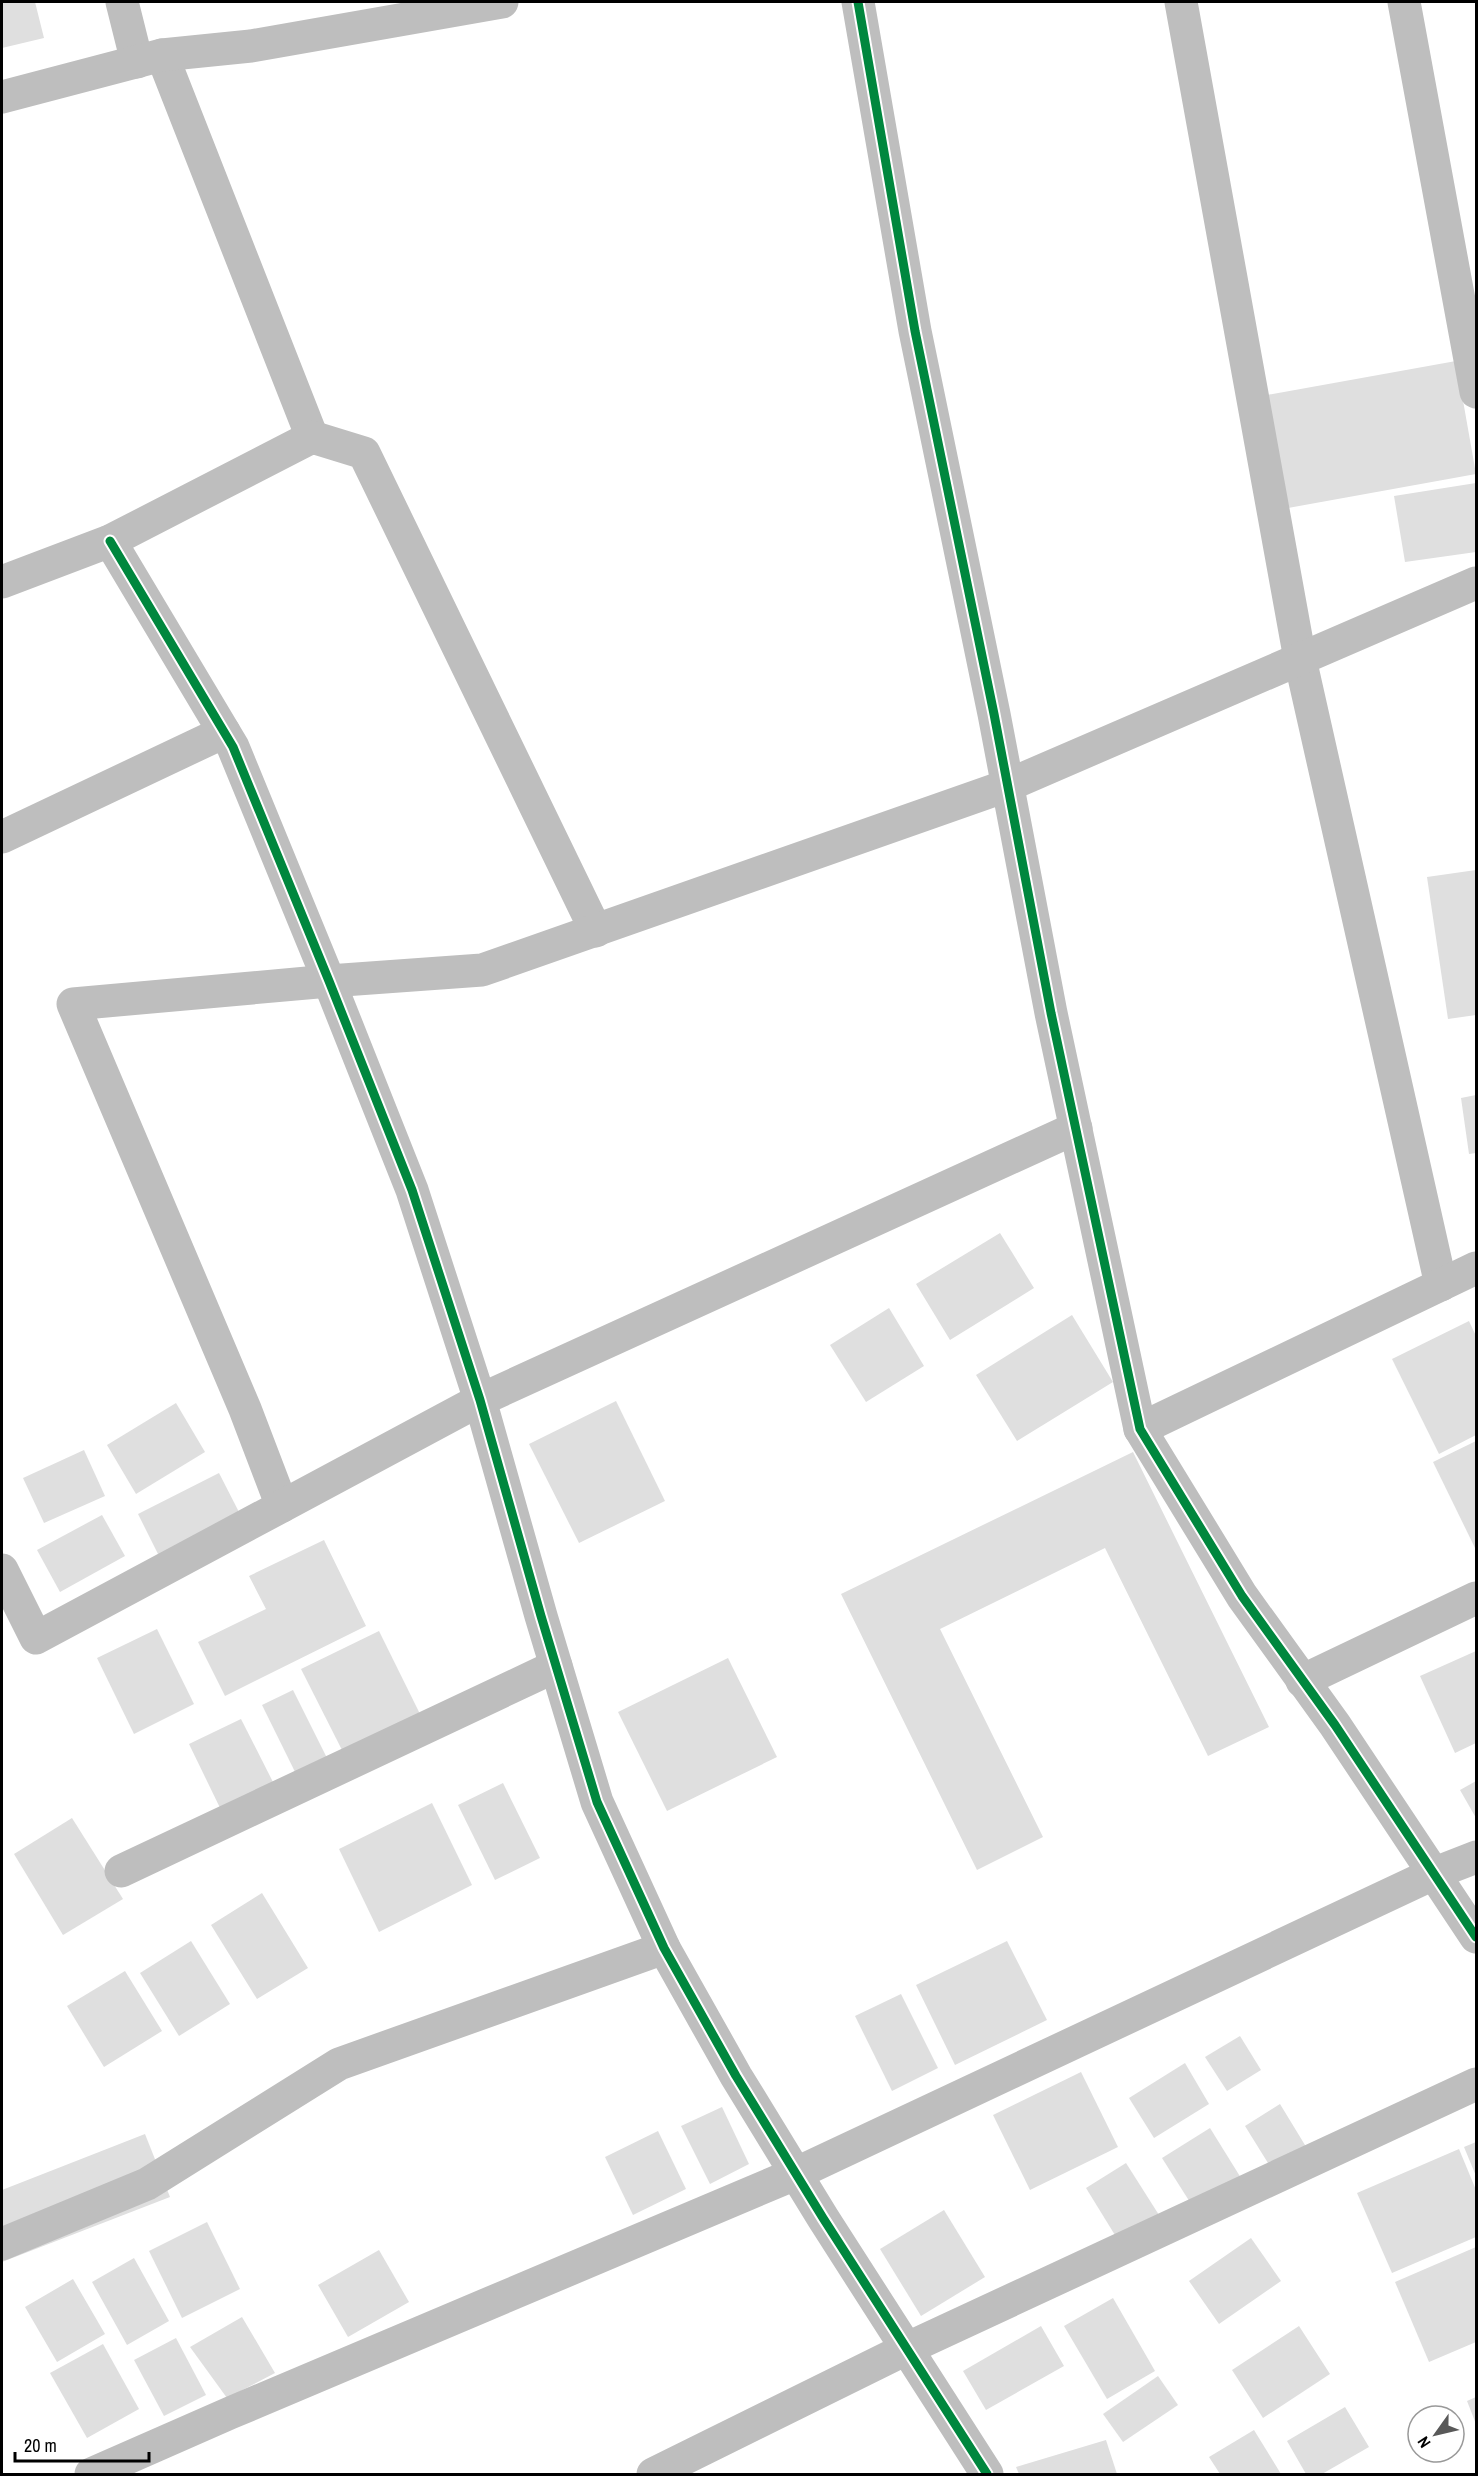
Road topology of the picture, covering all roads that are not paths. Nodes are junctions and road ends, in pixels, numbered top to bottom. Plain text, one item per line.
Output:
1 (122, 2) edge
2 (502, 2) edge
3 (858, 2) edge
4 (1181, 2) edge
5 (1404, 2) edge
6 (149, 59) junction
7 (2, 98) edge
8 (1476, 392) edge
9 (312, 437) junction
10 (110, 541) junction
11 (2, 582) edge
12 (1476, 583) edge
13 (1300, 659) junction
14 (224, 732) junction
15 (1006, 786) junction
16 (2, 837) edge
17 (596, 931) junction
18 (329, 981) junction
19 (1076, 1128) junction
20 (1476, 1268) edge
21 (1441, 1285) junction
22 (480, 1400) junction
23 (1140, 1429) junction
24 (282, 1506) junction
25 (2, 1570) edge
26 (1476, 1598) edge
27 (556, 1666) junction
28 (1302, 1681) junction
29 (1476, 1857) edge
30 (121, 1871) dead end
31 (1435, 1873) junction
32 (1476, 1937) edge
33 (664, 1948) junction
34 (1476, 2084) edge
35 (795, 2174) junction
36 (2, 2244) edge
37 (906, 2349) junction
38 (91, 2475) edge
39 (653, 2475) edge
40 (987, 2475) edge

1 - 6 street
2 - 6 street
3 - 15 street
4 - 13 street
5 - 8 street
6 - 7 street
6 - 9 street
9 - 10 street
9 - 17 street
10 - 11 street
10 - 14 street
12 - 13 street
13 - 15 street
13 - 21 street
14 - 16 street
14 - 18 street
15 - 17 street
15 - 19 street
17 - 18 street
18 - 22 street
18 - 24 street
19 - 22 street
19 - 23 street
20 - 21 street
21 - 23 street
22 - 24 street
22 - 27 street
23 - 28 street
24 - 25 street
26 - 28 street
27 - 30 street
27 - 33 street
28 - 31 street
29 - 31 street
31 - 32 street
31 - 35 street
33 - 35 street
33 - 36 street
34 - 37 street
35 - 37 street
35 - 38 street
37 - 39 street
37 - 40 street

